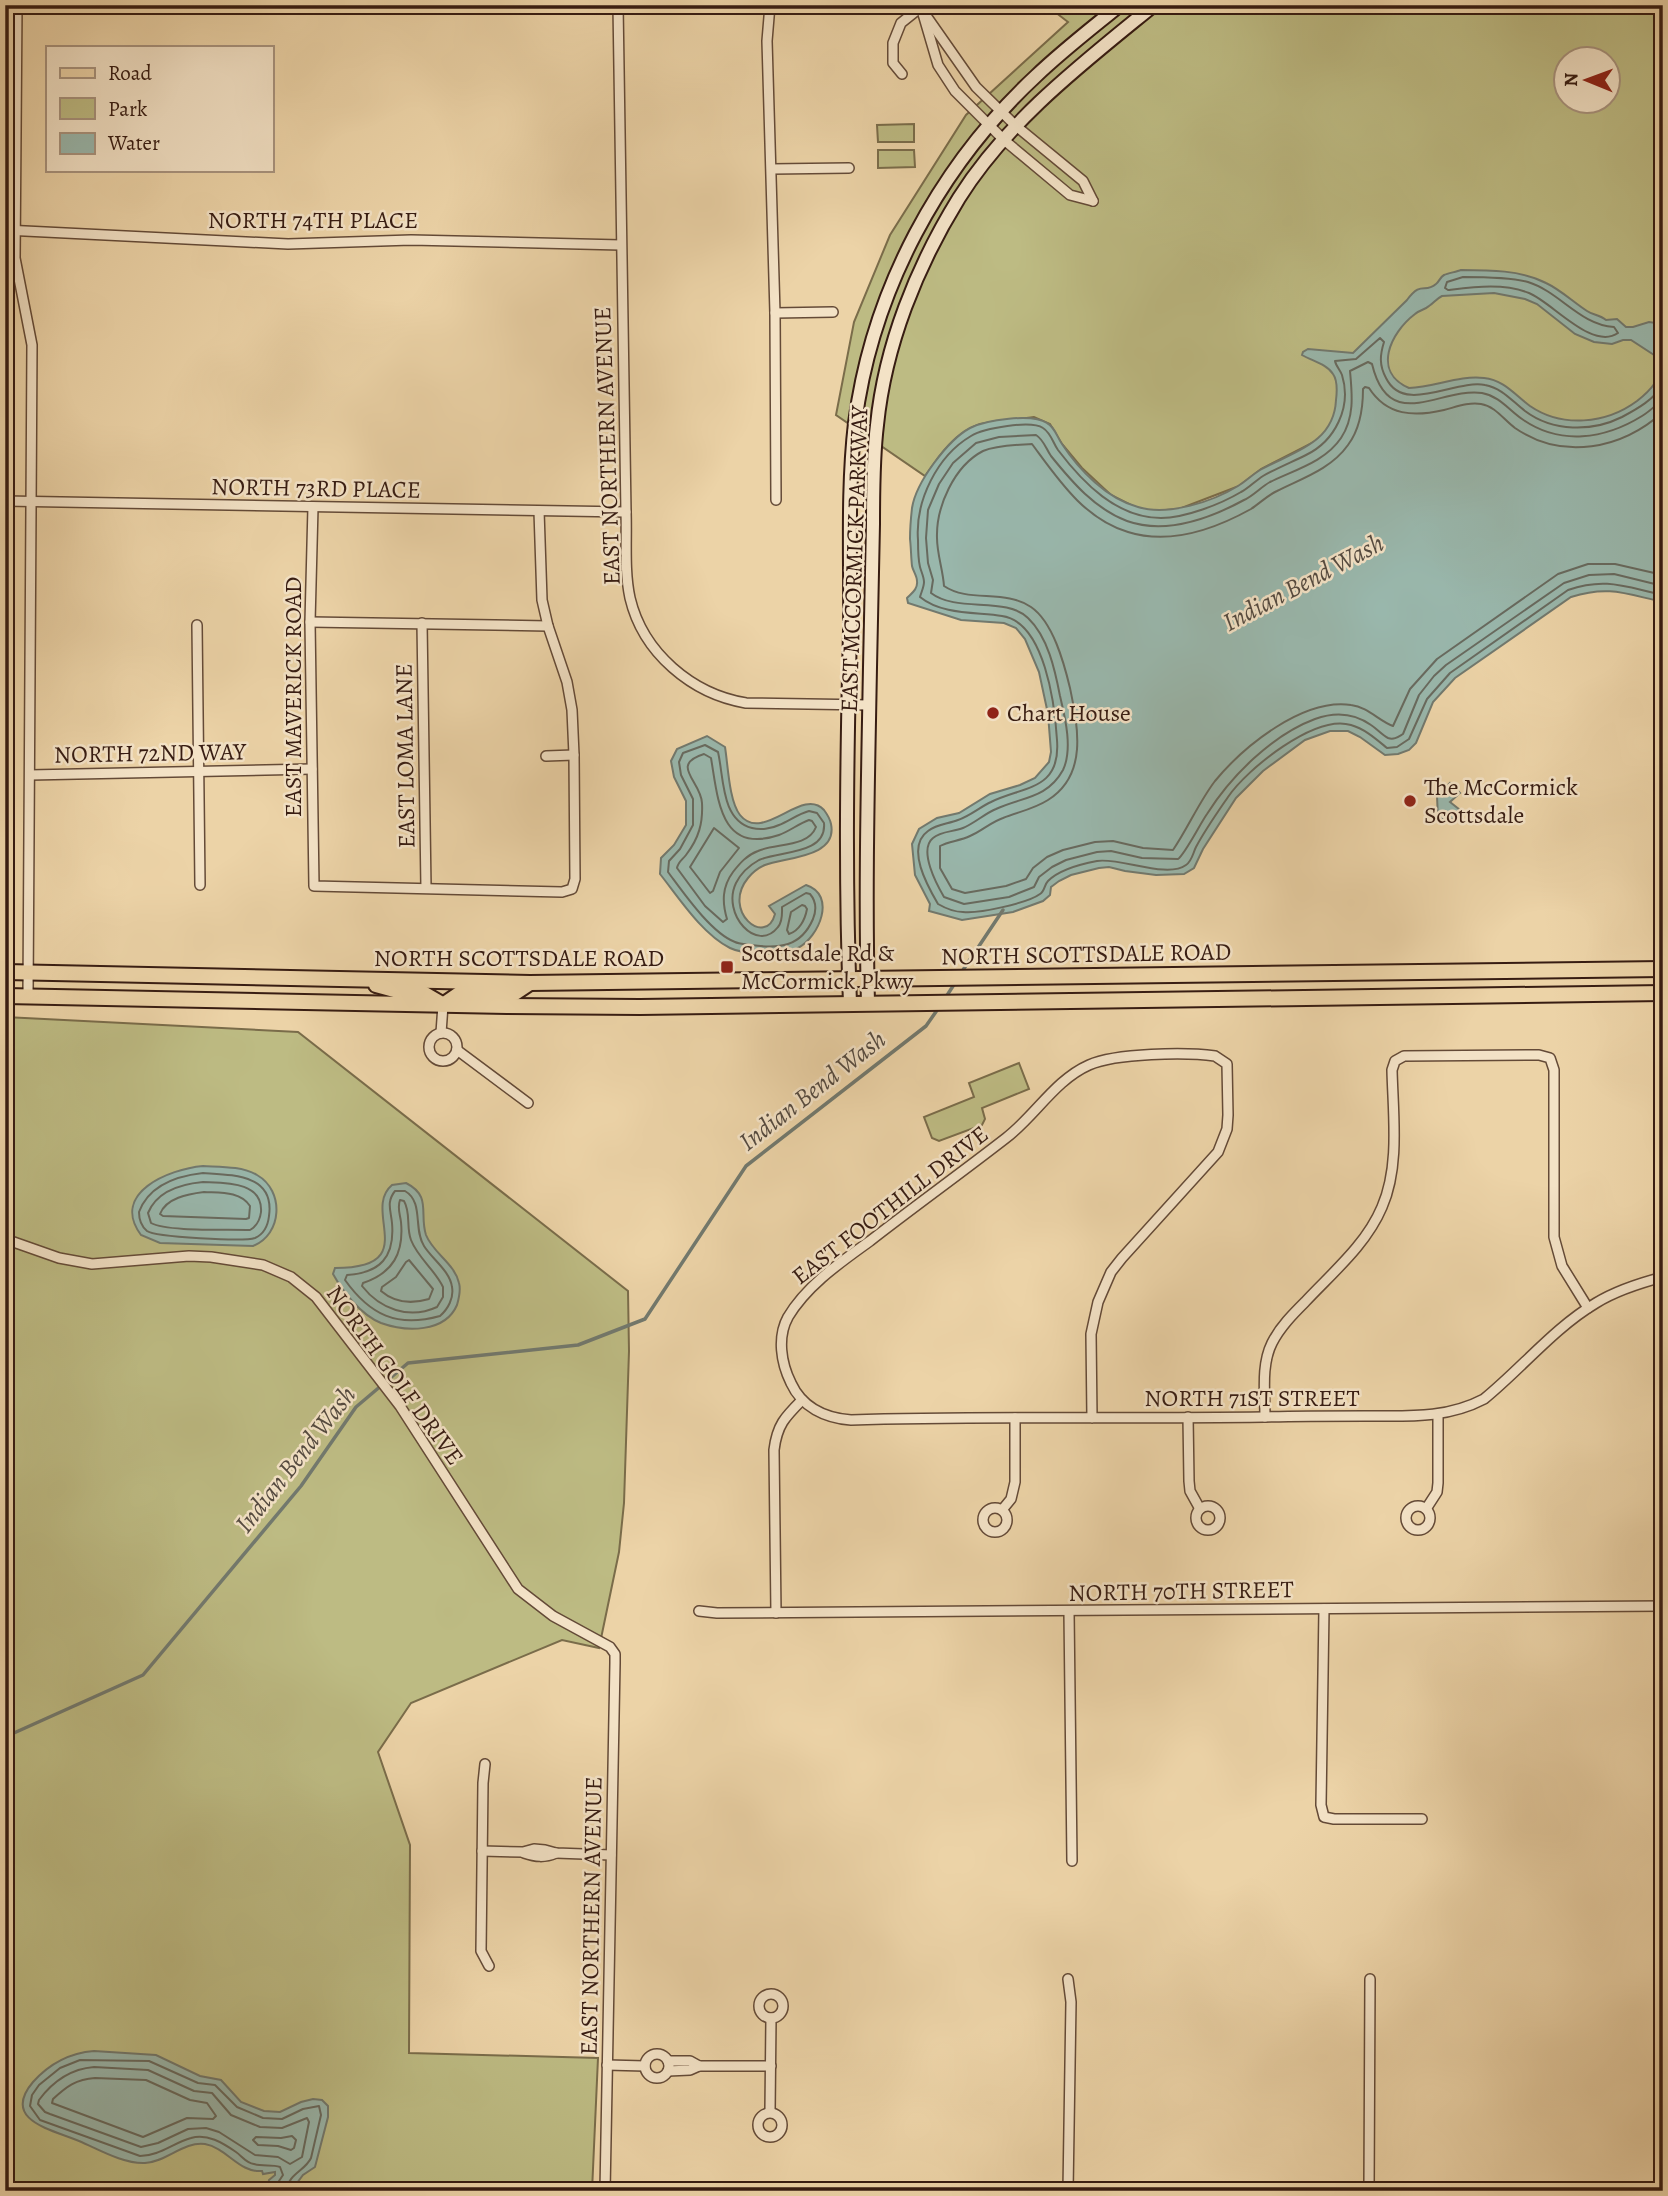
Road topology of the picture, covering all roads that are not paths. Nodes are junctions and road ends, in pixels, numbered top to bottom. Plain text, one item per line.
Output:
1 (17, 5) edge
2 (618, 5) edge
3 (770, 5) edge
4 (1120, 5) edge
5 (1154, 5) edge
6 (920, 6) edge
7 (902, 74) dead end
8 (1001, 111) junction
9 (989, 125) junction
10 (1016, 126) junction
11 (1004, 140) junction
12 (772, 169) junction
13 (849, 169) dead end
14 (10, 230) edge
15 (621, 245) junction
16 (833, 312) dead end
17 (775, 313) junction
18 (874, 339) junction
19 (892, 346) junction
20 (5, 500) edge
21 (776, 500) dead end
22 (30, 502) junction
23 (313, 507) junction
24 (539, 511) junction
25 (626, 512) junction
26 (310, 622) junction
27 (422, 623) junction
28 (197, 625) dead end
29 (548, 626) junction
30 (848, 705) junction
31 (869, 705) junction
32 (574, 755) junction
33 (546, 756) dead end
34 (312, 769) junction
35 (198, 771) junction
36 (30, 775) junction
37 (200, 885) dead end
38 (426, 888) junction
39 (1663, 969) edge
40 (5, 972) edge
41 (28, 973) junction
42 (353, 979) junction
43 (849, 979) junction
44 (868, 979) junction
45 (530, 983) junction
46 (1663, 993) edge
47 (5, 996) edge
48 (27, 996) junction
49 (850, 1003) junction
50 (871, 1003) junction
51 (443, 1005) junction
52 (441, 1033) junction
53 (457, 1050) junction
54 (528, 1103) dead end
55 (5, 1239) edge
56 (1663, 1277) edge
57 (1588, 1308) junction
58 (802, 1400) junction
59 (1438, 1415) junction
60 (1188, 1417) junction
61 (1265, 1417) junction
62 (1015, 1418) junction
63 (1091, 1418) junction
64 (1200, 1509) dead end
65 (1426, 1509) dead end
66 (1002, 1510) dead end
67 (1663, 1606) edge
68 (1324, 1609) junction
69 (699, 1611) dead end
70 (776, 1612) junction
71 (1069, 1612) junction
72 (608, 1645) joint
73 (485, 1764) dead end
74 (1422, 1819) dead end
75 (482, 1852) junction
76 (611, 1854) junction
77 (1072, 1861) dead end
78 (489, 1966) dead end
79 (1068, 1979) dead end
80 (1370, 1979) dead end
81 (771, 2018) dead end
82 (607, 2065) junction
83 (645, 2066) junction
84 (668, 2066) junction
85 (771, 2067) junction
86 (770, 2112) dead end
87 (605, 2191) edge
88 (1068, 2191) edge
89 (1369, 2191) edge

1 - 14 street
2 - 15 street, EAST NORTHERN AVENUE
3 - 12 street
4 - 8 main road, EAST MCCORMICK PARKWAY
5 - 10 main road, EAST MCCORMICK PARKWAY
6 - 7 street
6 - 8 street
6 - 9 street
8 - 9 main road, EAST MCCORMICK PARKWAY
8 - 10 street
9 - 11 street
9 - 18 main road, EAST MCCORMICK PARKWAY
10 - 11 main road, EAST MCCORMICK PARKWAY
10 - 11 street
11 - 19 main road, EAST MCCORMICK PARKWAY
12 - 13 street
12 - 17 street
14 - 15 street, NORTH 74TH PLACE
14 - 22 street
15 - 25 street, EAST NORTHERN AVENUE
16 - 17 street
17 - 21 street
18 - 19 main road
18 - 30 main road, EAST MCCORMICK PARKWAY
19 - 31 main road, EAST MCCORMICK PARKWAY
20 - 22 street, NORTH 73RD PLACE
22 - 23 street, NORTH 73RD PLACE
22 - 36 street
23 - 24 street, NORTH 73RD PLACE
23 - 26 street, EAST MAVERICK ROAD
24 - 25 street, NORTH 73RD PLACE
24 - 29 street
25 - 30 street, EAST NORTHERN AVENUE
26 - 27 street
26 - 34 street, EAST MAVERICK ROAD
27 - 29 street
27 - 38 street, EAST LOMA LANE
28 - 35 street
29 - 32 street
30 - 31 street, EAST NORTHERN AVENUE
30 - 43 main road, EAST MCCORMICK PARKWAY
31 - 44 main road, EAST MCCORMICK PARKWAY
32 - 33 street
32 - 38 street
34 - 35 street, NORTH 72ND WAY
34 - 38 street, EAST MAVERICK ROAD
35 - 36 street, NORTH 72ND WAY
35 - 37 street
36 - 41 street
39 - 44 main road, NORTH SCOTTSDALE ROAD
40 - 41 main road, NORTH SCOTTSDALE ROAD
41 - 42 main road, NORTH SCOTTSDALE ROAD
41 - 48 street
42 - 45 main road, NORTH SCOTTSDALE ROAD
42 - 51 main road
43 - 44 main road, NORTH SCOTTSDALE ROAD
43 - 45 main road, NORTH SCOTTSDALE ROAD
43 - 49 main road, EAST MCCORMICK PARKWAY
44 - 50 main road, EAST MCCORMICK PARKWAY
45 - 51 main road
46 - 50 main road, NORTH SCOTTSDALE ROAD
47 - 48 main road, NORTH SCOTTSDALE ROAD
48 - 51 main road, NORTH SCOTTSDALE ROAD
49 - 50 main road, NORTH SCOTTSDALE ROAD
49 - 51 main road, NORTH SCOTTSDALE ROAD
51 - 52 street
52 - 53 street
52 - 53 street
53 - 54 street
55 - 72 street, NORTH GOLF DRIVE
56 - 57 street, NORTH 71ST STREET
57 - 59 street, NORTH 71ST STREET
57 - 61 street
58 - 62 street, NORTH 71ST STREET
58 - 63 street, EAST FOOTHILL DRIVE
58 - 70 street
59 - 61 street, NORTH 71ST STREET
59 - 65 street
60 - 61 street, NORTH 71ST STREET
60 - 63 street, NORTH 71ST STREET
60 - 64 street
62 - 63 street, NORTH 71ST STREET
62 - 66 street
67 - 68 street, NORTH 70TH STREET
68 - 71 street, NORTH 70TH STREET
68 - 74 street
69 - 70 street, NORTH 70TH STREET
70 - 71 street, NORTH 70TH STREET
71 - 77 street
72 - 76 street, EAST NORTHERN AVENUE
73 - 75 street
75 - 76 street
75 - 78 street
76 - 82 street, EAST NORTHERN AVENUE
79 - 88 street
80 - 89 street
81 - 85 street
82 - 83 street
82 - 87 street, EAST NORTHERN AVENUE
83 - 84 street
83 - 84 street
84 - 85 street
85 - 86 street

